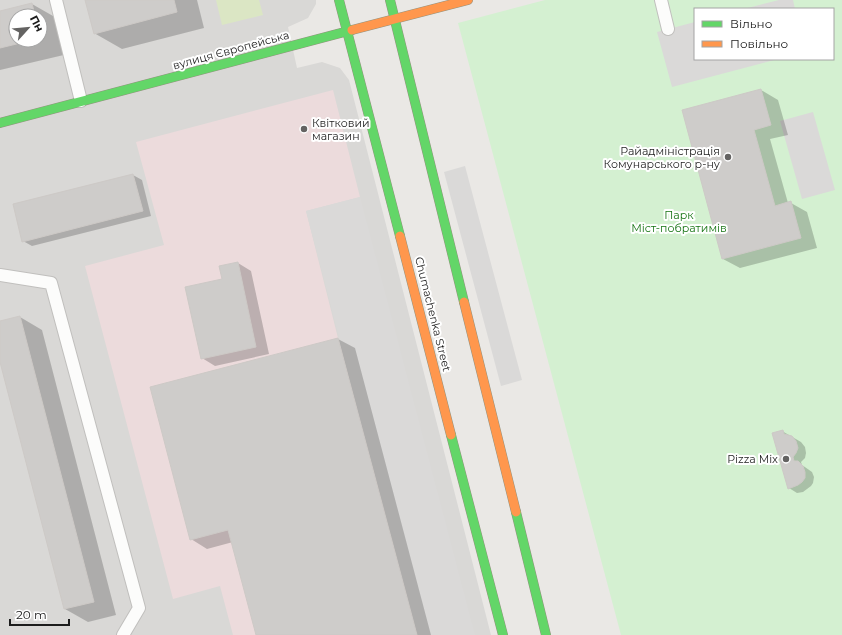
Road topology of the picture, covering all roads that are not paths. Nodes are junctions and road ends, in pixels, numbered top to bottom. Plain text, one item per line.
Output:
1 (56, 0) edge
2 (339, 0) edge
3 (390, 0) edge
4 (468, 0) edge
5 (661, 0) edge
6 (395, 19) junction
7 (668, 29) dead end
8 (348, 31) junction
9 (81, 101) junction
10 (0, 123) edge
11 (0, 275) edge
12 (123, 635) edge
13 (503, 635) edge
14 (546, 635) edge

1 - 9 lane
2 - 8 street, Chumachenka Street
3 - 6 street
4 - 6 street, вулиця Європейська
5 - 7 lane
6 - 8 street, вулиця Європейська
6 - 14 street
8 - 9 street, вулиця Європейська
8 - 13 street, Chumachenka Street
9 - 10 street, вулиця Європейська
11 - 12 lane

